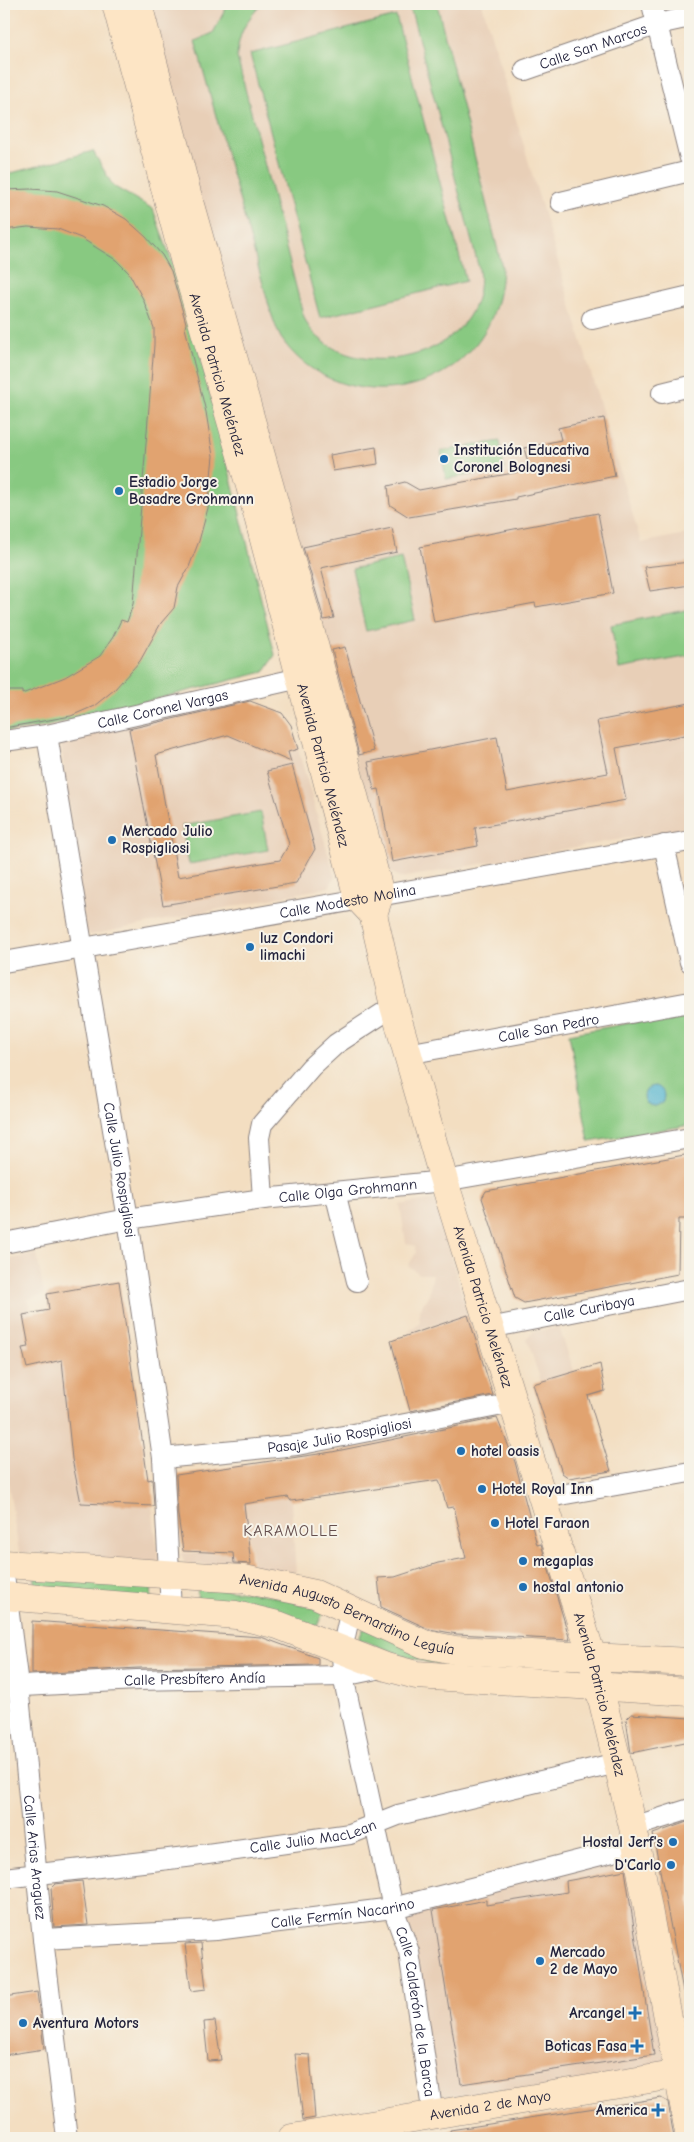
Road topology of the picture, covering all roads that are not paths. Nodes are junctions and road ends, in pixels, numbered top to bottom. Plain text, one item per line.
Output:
1 (116, 4) edge
2 (138, 4) edge
3 (652, 4) edge
4 (690, 17) edge
5 (658, 24) junction
6 (525, 70) dead end
7 (158, 122) junction
8 (690, 158) edge
9 (690, 170) edge
10 (561, 202) dead end
11 (690, 296) edge
12 (592, 319) dead end
13 (690, 386) edge
14 (662, 393) dead end
15 (311, 676) junction
16 (47, 734) junction
17 (4, 741) edge
18 (690, 841) edge
19 (664, 845) junction
20 (370, 902) junction
21 (82, 947) junction
22 (4, 962) edge
23 (690, 962) edge
24 (690, 1002) edge
25 (394, 1006) junction
26 (408, 1054) junction
27 (690, 1138) edge
28 (444, 1181) junction
29 (335, 1192) junction
30 (263, 1199) junction
31 (128, 1219) junction
32 (4, 1243) edge
33 (357, 1281) dead end
34 (690, 1289) edge
35 (489, 1328) junction
36 (513, 1403) junction
37 (163, 1458) junction
38 (690, 1472) edge
39 (543, 1498) junction
40 (4, 1564) edge
41 (169, 1575) junction
42 (5, 1589) edge
43 (351, 1609) junction
44 (171, 1610) junction
45 (592, 1657) junction
46 (690, 1662) edge
47 (342, 1663) junction
48 (598, 1685) junction
49 (11, 1686) edge
50 (690, 1692) edge
51 (617, 1763) junction
52 (690, 1809) edge
53 (376, 1823) junction
54 (634, 1836) junction
55 (37, 1874) junction
56 (4, 1878) edge
57 (393, 1908) junction
58 (43, 1939) junction
59 (685, 2073) edge
60 (433, 2116) junction
61 (353, 2133) edge
62 (67, 2138) edge
63 (292, 2138) edge
64 (690, 2138) edge

1 - 7 street, Avenida Patricio Meléndez
2 - 7 street, Avenida Patricio Meléndez
3 - 5 street
4 - 5 street, Calle San Marcos
5 - 6 street, Calle San Marcos
5 - 8 street
7 - 15 street, Avenida Patricio Meléndez
9 - 10 street
11 - 12 street
13 - 14 street
15 - 16 street, Calle Coronel Vargas
15 - 20 street, Avenida Patricio Meléndez
16 - 17 street, Calle Coronel Vargas
16 - 21 street, Calle Julio Rospigliosi
18 - 19 street, Calle Modesto Molina
19 - 20 street, Calle Modesto Molina
19 - 23 street
20 - 21 street, Calle Modesto Molina
20 - 25 street, Avenida Patricio Meléndez
21 - 22 street, Calle Modesto Molina
21 - 31 street, Calle Julio Rospigliosi
24 - 26 street, Calle San Pedro
25 - 26 street, Avenida Patricio Meléndez
25 - 30 street
26 - 28 street, Avenida Patricio Meléndez
27 - 28 street, Calle Olga Grohmann
28 - 29 street, Calle Olga Grohmann
28 - 35 street, Avenida Patricio Meléndez
29 - 30 street, Calle Olga Grohmann
29 - 33 street
30 - 31 street, Calle Olga Grohmann
31 - 32 street, Calle Olga Grohmann
31 - 37 street, Calle Julio Rospigliosi
34 - 35 street, Calle Curibaya
35 - 36 street, Avenida Patricio Meléndez
36 - 37 street, Pasaje Julio Rospigliosi
36 - 39 street, Avenida Patricio Meléndez
37 - 41 street, Calle Julio Rospigliosi
38 - 39 street
39 - 45 street, Avenida Patricio Meléndez
40 - 41 street, Avenida Augusto Bernardino Leguía
41 - 43 street, Avenida Augusto Bernardino Leguía
41 - 44 street, Calle Julio Rospigliosi
42 - 44 street, Avenida Augusto Bernardino Leguía
42 - 49 street, Calle Arias Araguez
43 - 45 street, Avenida Augusto Bernardino Leguía
43 - 47 street
44 - 47 street, Avenida Augusto Bernardino Leguía
45 - 46 street, Avenida Augusto Bernardino Leguía
45 - 48 street, Avenida Patricio Meléndez
47 - 48 street, Avenida Augusto Bernardino Leguía
47 - 49 street, Calle Presbítero Andía
47 - 53 street, Calle Calderón de la Barca
48 - 50 street, Avenida Augusto Bernardino Leguía
48 - 51 street, Avenida Patricio Meléndez
49 - 55 street, Calle Arias Araguez
51 - 53 street, Calle Julio MacLean
51 - 54 street, Avenida Patricio Meléndez
52 - 54 street, Calle Fermín Nacarino
53 - 55 street, Calle Julio MacLean
53 - 57 street, Calle Calderón de la Barca
54 - 57 street, Calle Fermín Nacarino
54 - 59 street, Avenida Patricio Meléndez
55 - 56 street, Calle Julio MacLean
55 - 58 street, Calle Arias Araguez
57 - 58 street, Calle Fermín Nacarino
57 - 60 street, Calle Calderón de la Barca
58 - 62 street, Calle Arias Araguez
59 - 60 street, Avenida 2 de Mayo
59 - 64 street, Avenida Patricio Meléndez
60 - 61 street, Avenida 2 de Mayo
61 - 63 street, Avenida 2 de Mayo

